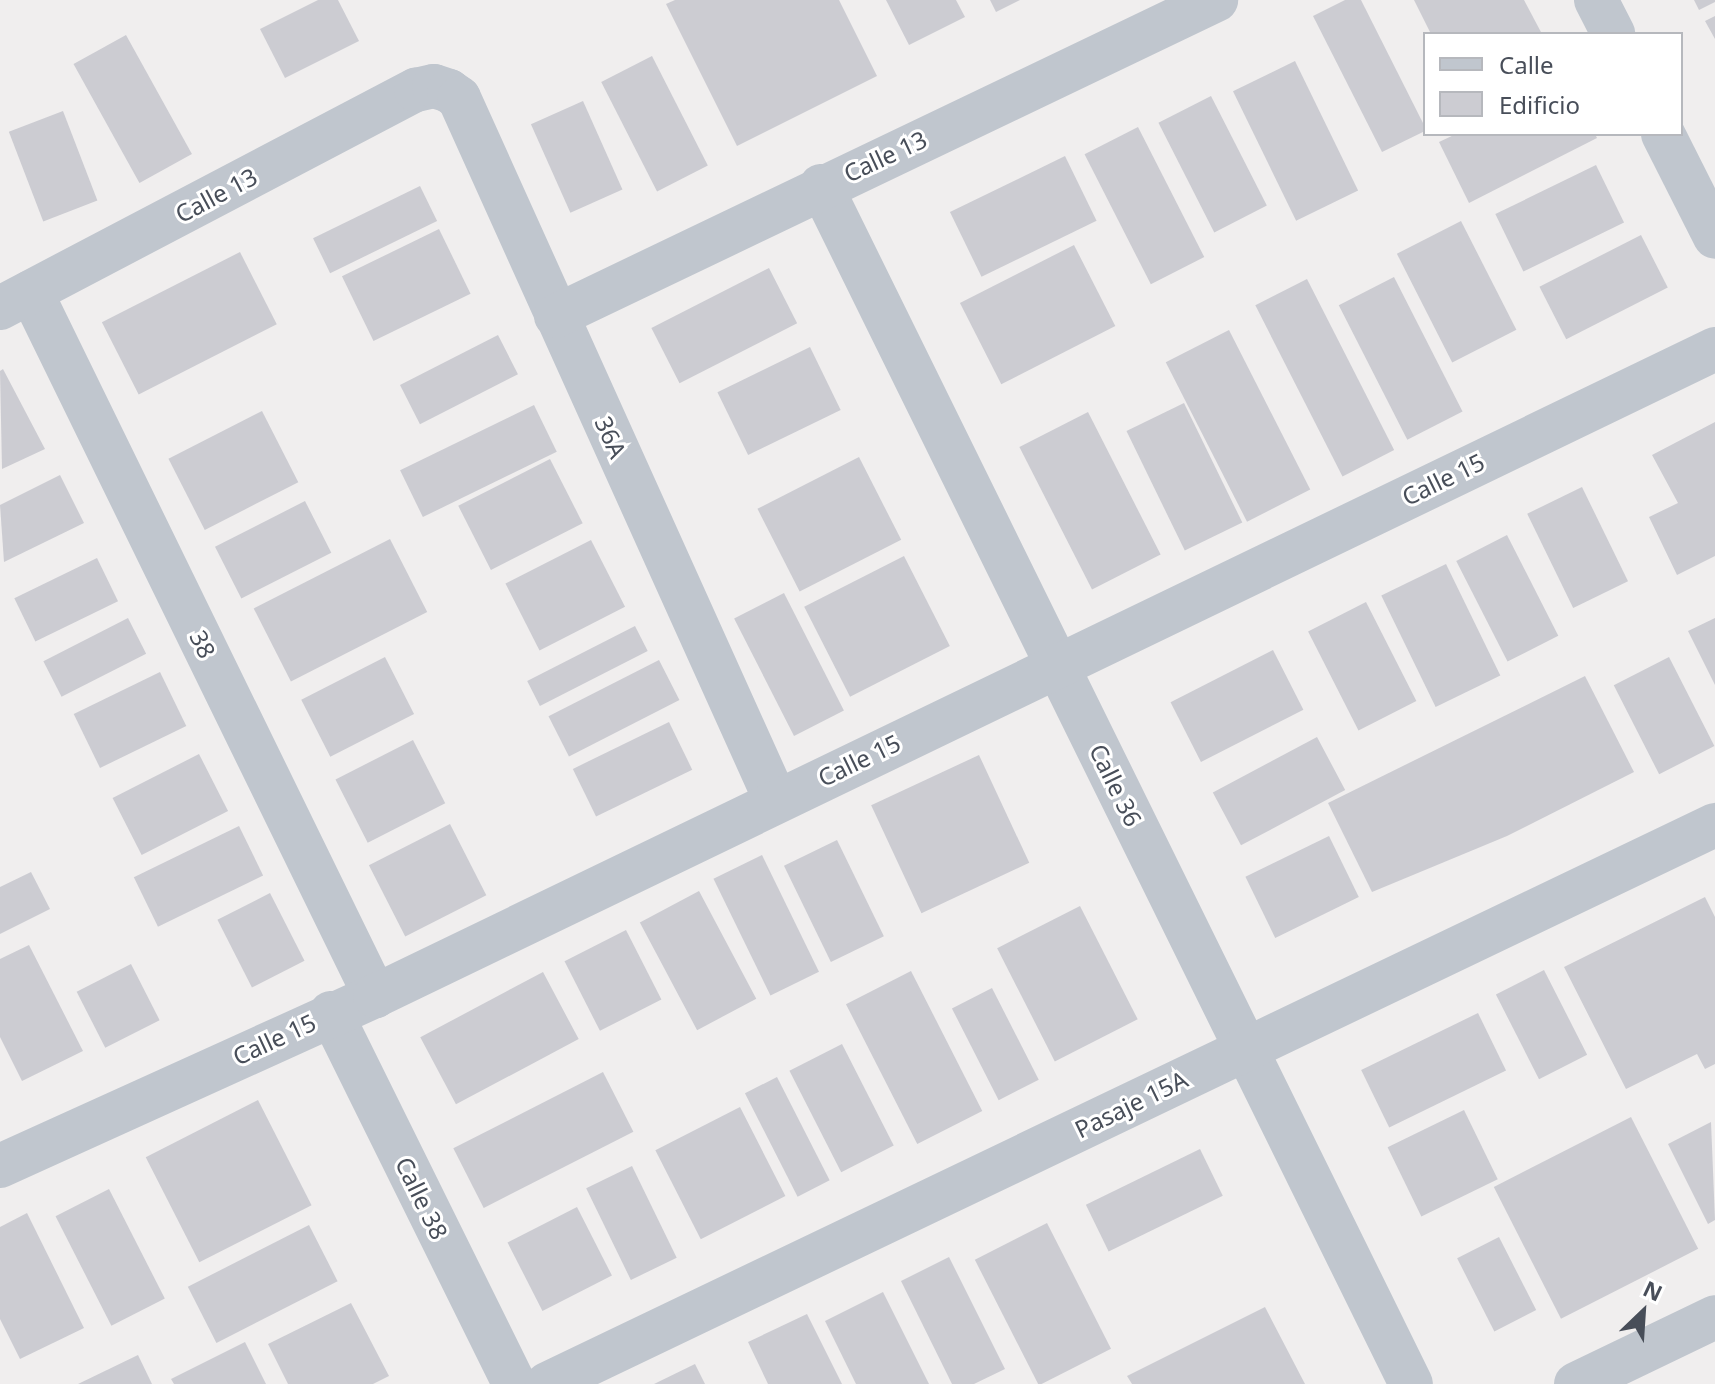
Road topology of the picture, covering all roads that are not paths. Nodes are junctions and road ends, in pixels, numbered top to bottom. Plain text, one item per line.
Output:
1 (1216, 0) edge
2 (1596, 0) edge
3 (1612, 32) edge
4 (434, 86) joint
5 (1664, 136) edge
6 (821, 186) junction
7 (1715, 237) edge
8 (16, 300) edge
9 (556, 316) junction
10 (1715, 349) edge
11 (1056, 664) junction
12 (776, 801) junction
13 (1715, 825) edge
14 (375, 996) junction
15 (331, 1013) junction
16 (1246, 1049) junction
17 (0, 1166) edge
18 (1715, 1317) edge
19 (514, 1384) edge
20 (547, 1384) edge
21 (1411, 1384) edge
22 (1576, 1384) edge

1 - 6 street, Calle 13
2 - 3 street
4 - 8 street, Calle 13
4 - 9 street, 36A
5 - 7 street
6 - 9 street, Calle 13
6 - 11 street, Calle 36
8 - 14 street, 38
9 - 12 street, 36A
10 - 11 street, Calle 15
11 - 12 street, Calle 15
11 - 16 street, Calle 36
12 - 14 street, Calle 15
13 - 16 street, Pasaje 15A
14 - 15 street, Calle 15
15 - 17 street, Calle 15
15 - 19 street, Calle 38
16 - 20 street, Pasaje 15A
16 - 21 street, Calle 36
18 - 22 street

